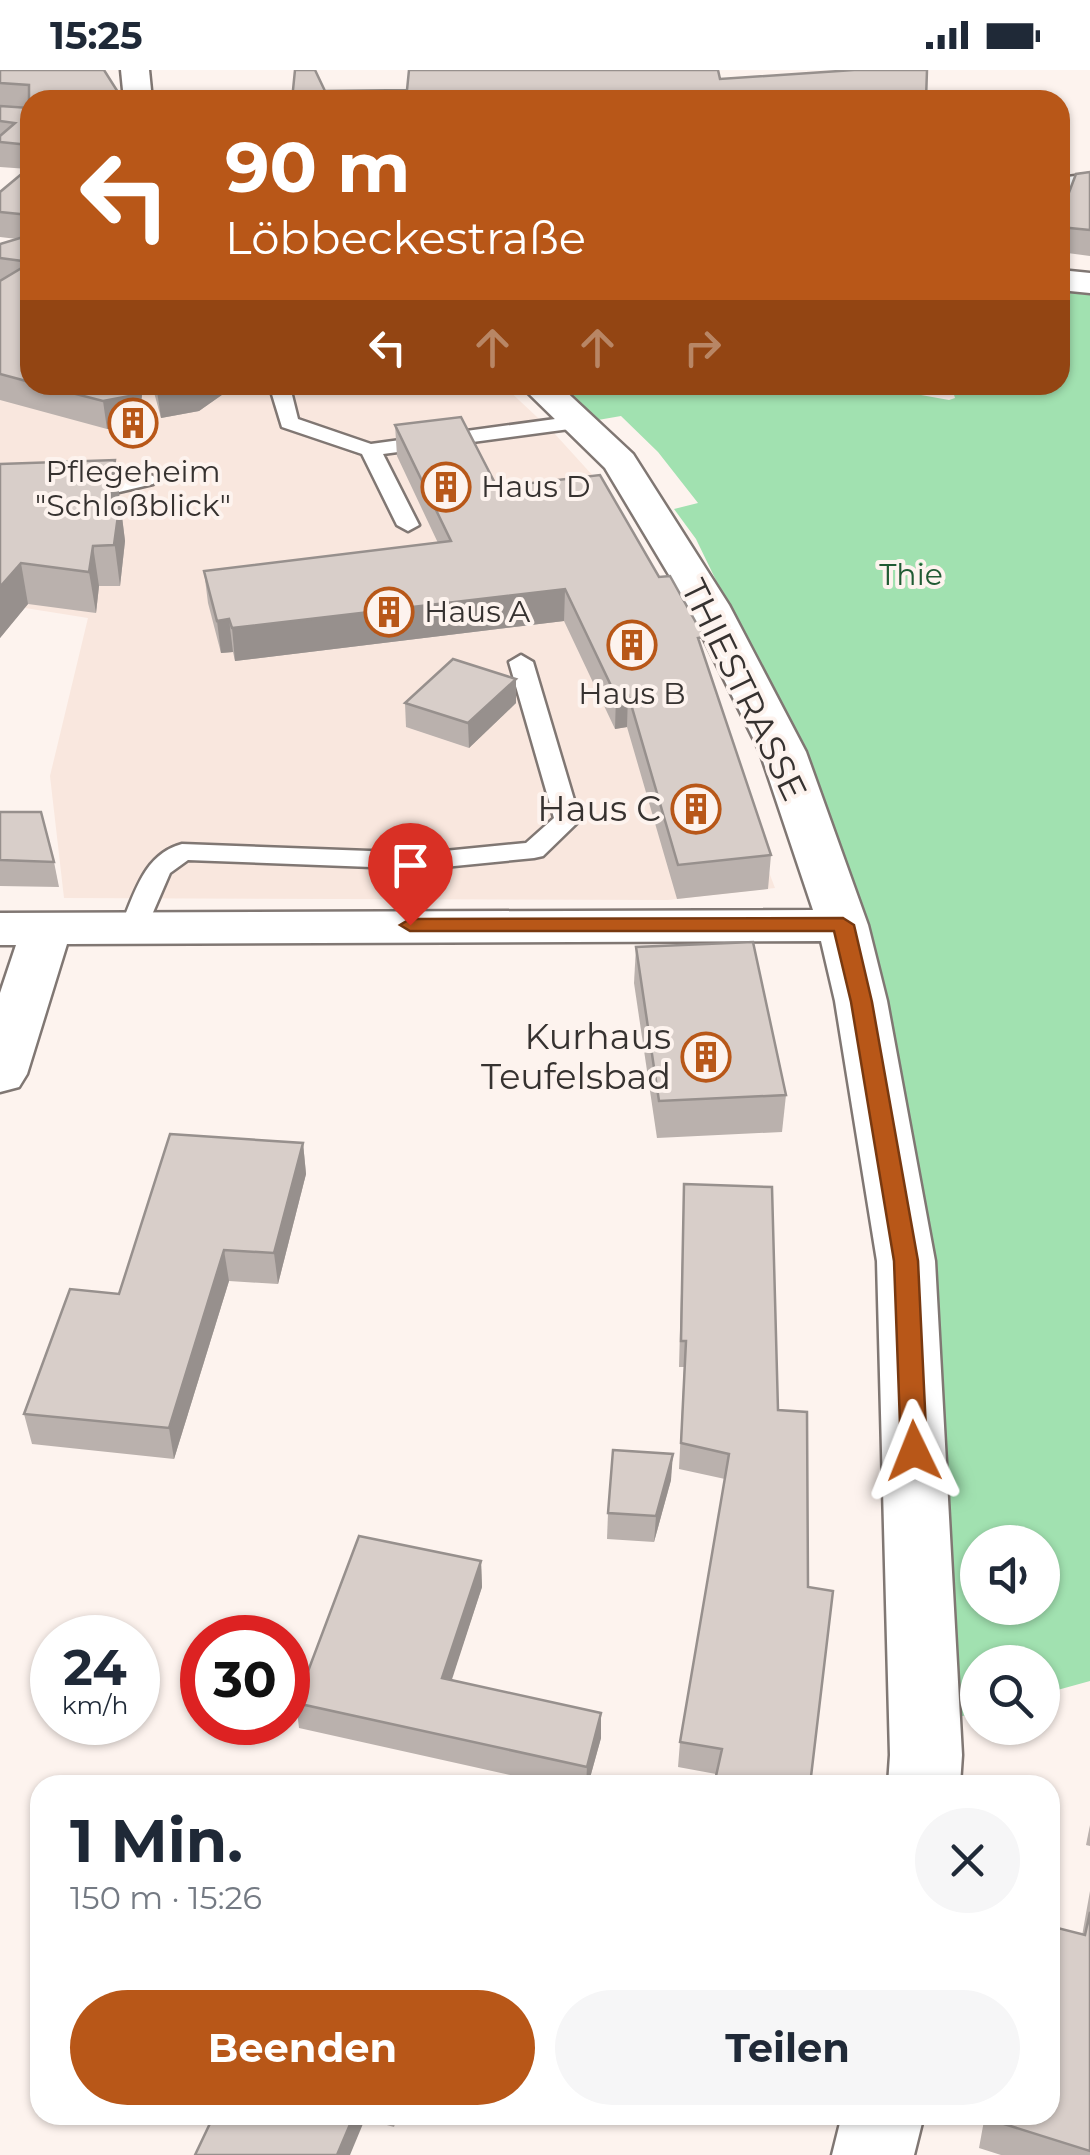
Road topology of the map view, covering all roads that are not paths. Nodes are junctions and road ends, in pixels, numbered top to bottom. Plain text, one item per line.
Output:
1 (283, 395) edge
2 (549, 395) edge
3 (578, 422) junction
4 (370, 450) junction
5 (146, 480) dead end
6 (0, 491) edge
7 (408, 525) dead end
8 (520, 662) dead end
9 (135, 925) junction
10 (843, 925) junction
11 (23, 928) edge
12 (0, 1074) edge
13 (925, 1770) edge
14 (880, 2125) edge
15 (872, 2155) edge

1 - 4 lane
2 - 3 street, THIESTRASSE
3 - 4 lane
3 - 10 street, THIESTRASSE
4 - 7 lane
5 - 6 lane
8 - 9 lane
9 - 10 street
9 - 11 street
10 - 13 street, THIESTRASSE
11 - 12 street
14 - 15 street

